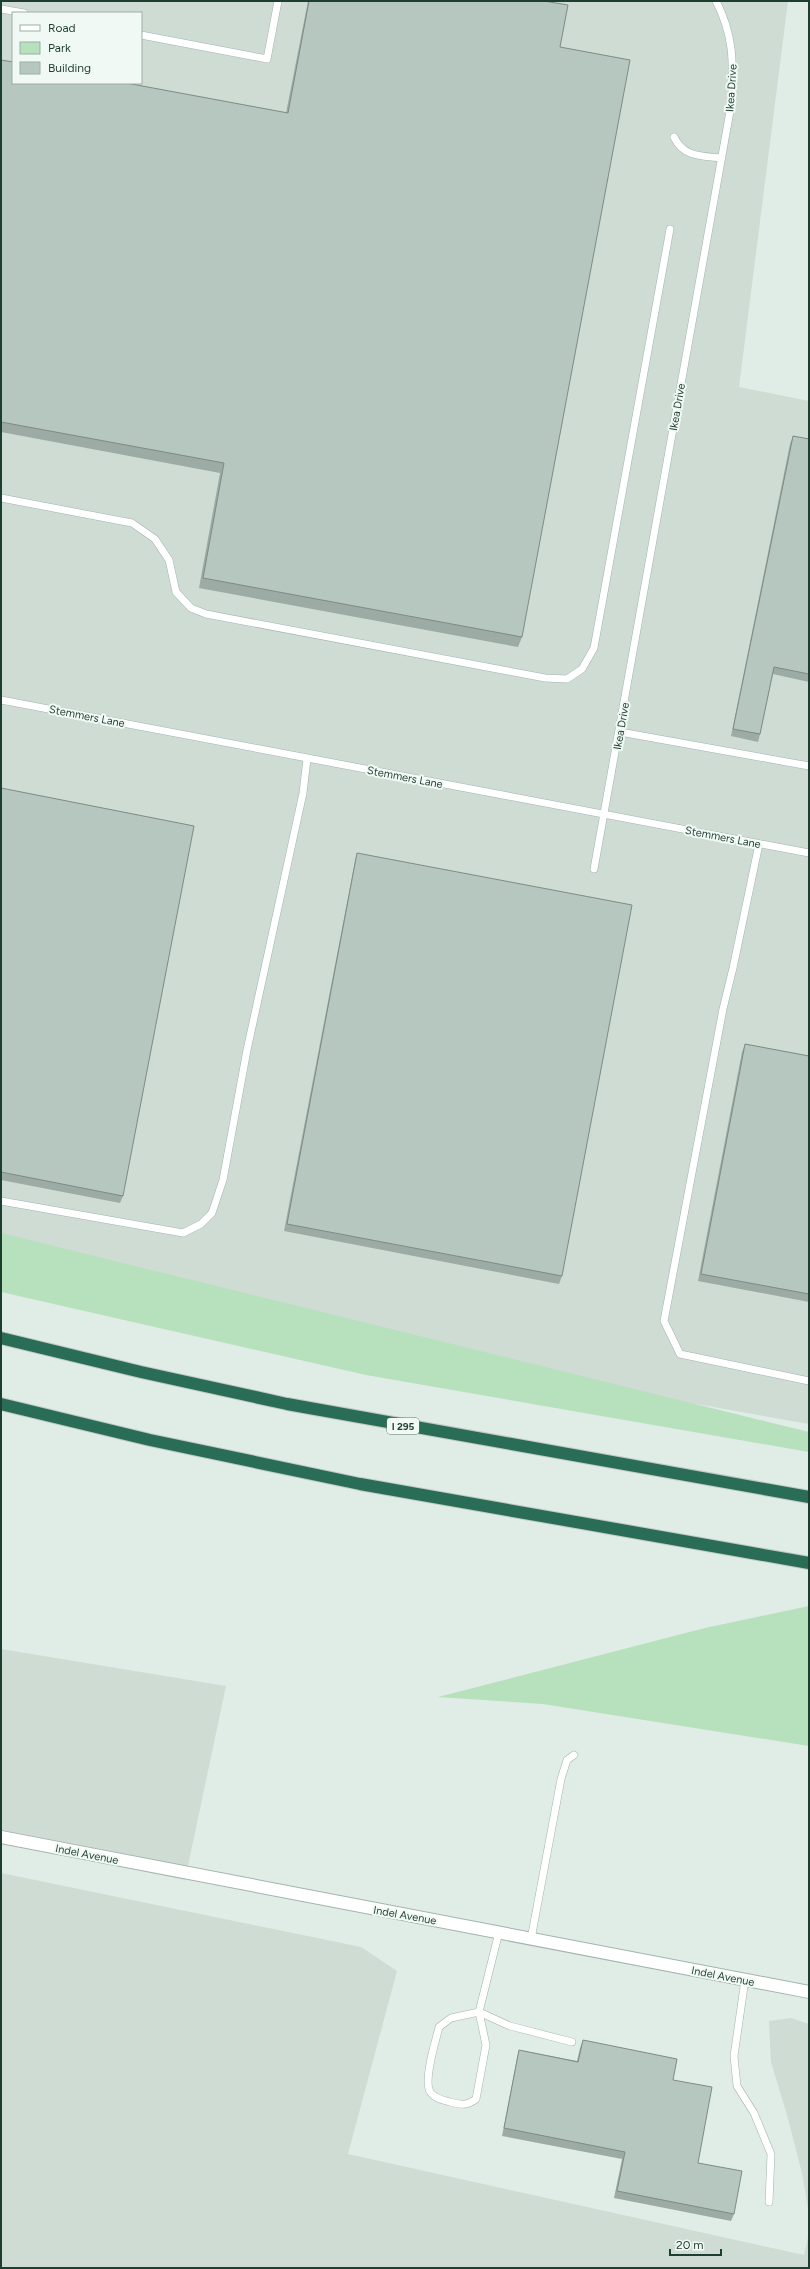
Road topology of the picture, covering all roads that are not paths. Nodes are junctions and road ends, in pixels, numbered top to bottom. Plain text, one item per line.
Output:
1 (278, 1) edge
2 (716, 1) edge
3 (1, 9) edge
4 (18, 12) edge
5 (142, 35) edge
6 (674, 137) dead end
7 (722, 158) junction
8 (670, 229) dead end
9 (1, 498) edge
10 (1, 700) edge
11 (620, 732) junction
12 (307, 759) junction
13 (809, 766) edge
14 (605, 814) junction
15 (759, 844) junction
16 (809, 853) edge
17 (594, 869) dead end
18 (1, 1201) edge
19 (1, 1338) edge
20 (809, 1381) edge
21 (1, 1404) edge
22 (809, 1497) edge
23 (809, 1563) edge
24 (574, 1755) dead end
25 (1, 1837) edge
26 (499, 1932) junction
27 (531, 1939) junction
28 (745, 1980) junction
29 (809, 1992) edge
30 (479, 2012) junction
31 (572, 2042) dead end
32 (769, 2202) dead end

1 - 5 lane
2 - 7 lane, Ikea Drive
3 - 4 lane
6 - 7 lane
7 - 11 lane, Ikea Drive
8 - 9 lane
10 - 12 lane, Stemmers Lane
11 - 13 lane
11 - 14 lane, Ikea Drive
12 - 14 lane, Stemmers Lane
12 - 18 lane
14 - 15 lane, Stemmers Lane
14 - 17 lane, Ikea Drive
15 - 16 lane, Stemmers Lane
15 - 20 lane
19 - 22 highway, I 295
21 - 23 highway
24 - 27 lane
25 - 26 street, Indel Avenue
26 - 27 street, Indel Avenue
26 - 30 lane
27 - 28 street, Indel Avenue
28 - 29 street, Indel Avenue
28 - 32 lane
30 - 30 lane
30 - 31 lane

